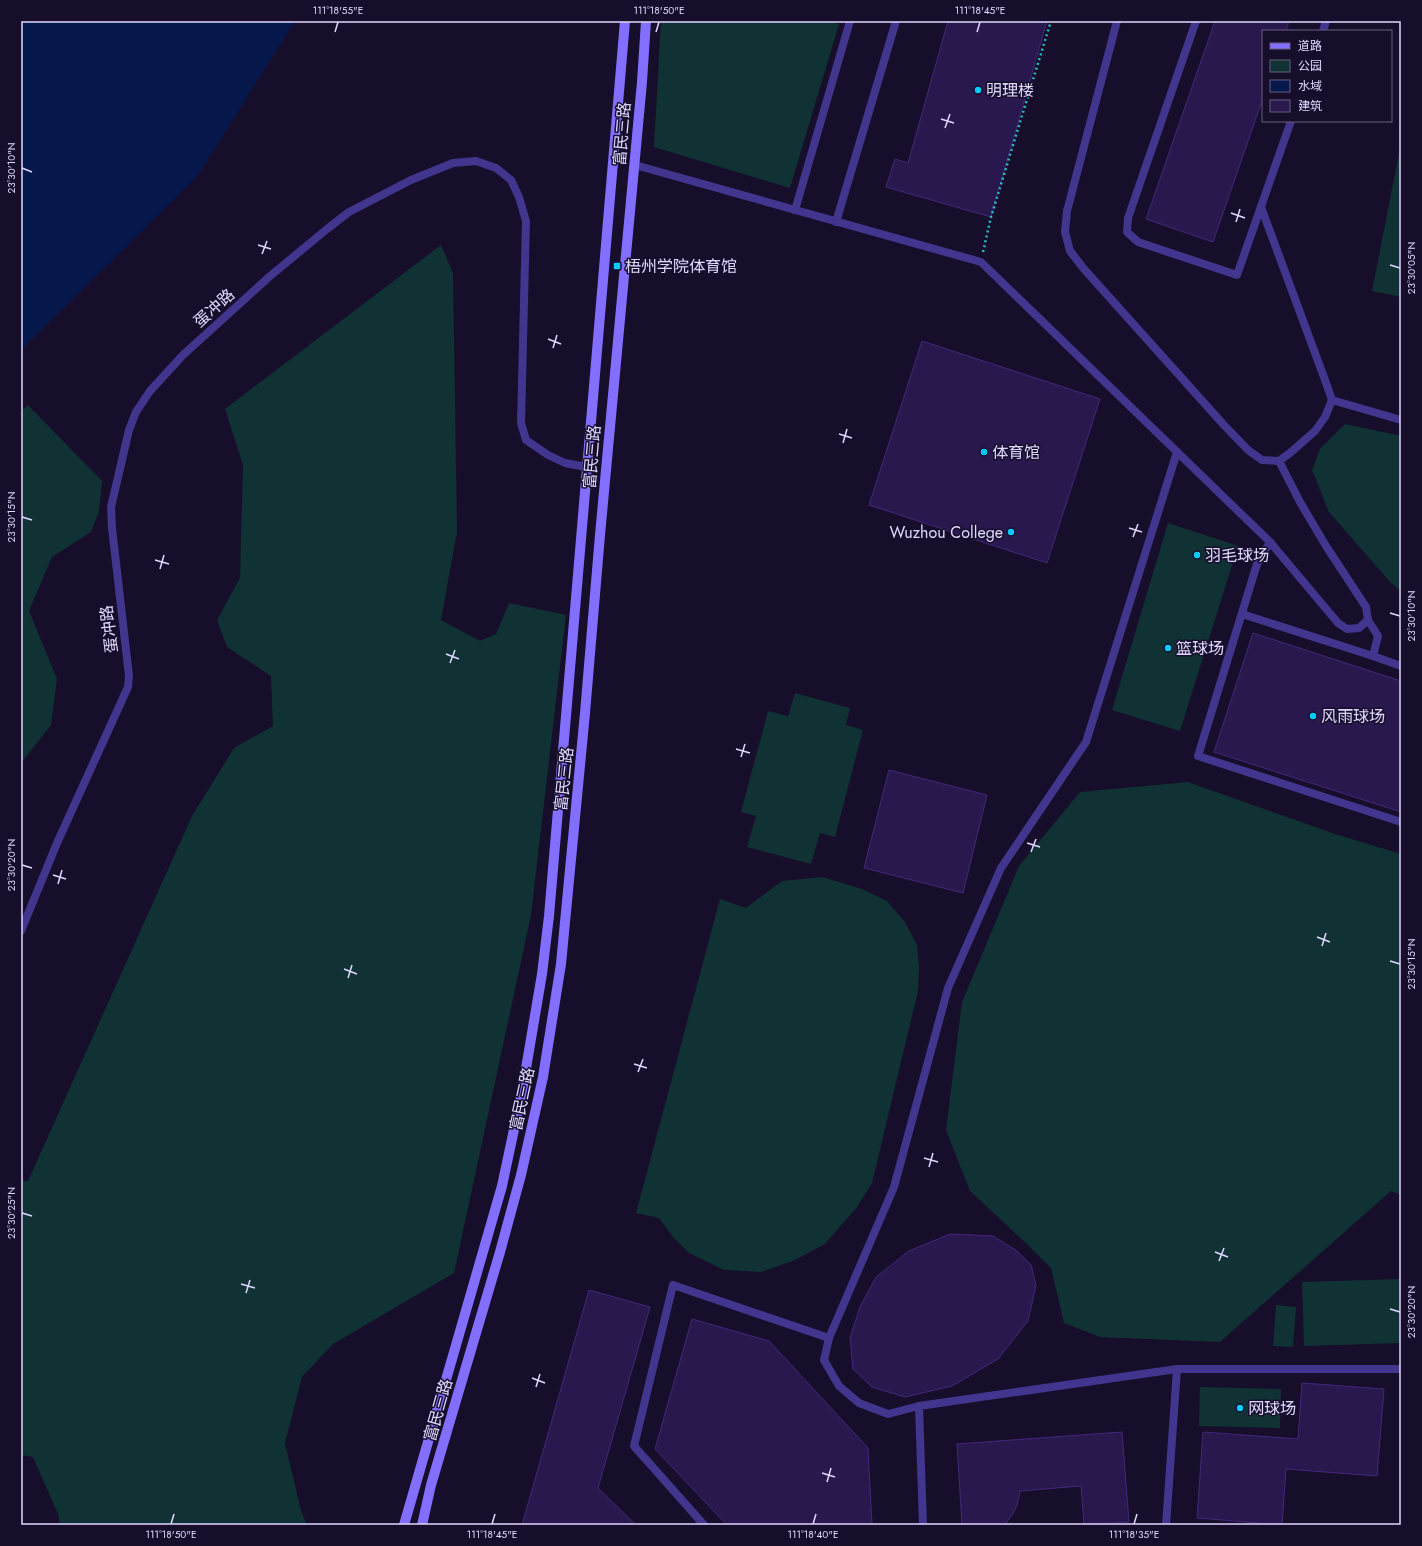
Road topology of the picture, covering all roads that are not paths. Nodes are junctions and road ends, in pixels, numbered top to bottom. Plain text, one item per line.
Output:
1 (625, 21) edge
2 (646, 21) edge
3 (850, 21) edge
4 (896, 21) edge
5 (1117, 21) edge
6 (1196, 21) edge
7 (1291, 122) edge
8 (635, 165) junction
9 (1261, 208) junction
10 (794, 210) junction
11 (836, 222) junction
12 (1332, 400) junction
13 (1401, 420) edge
14 (1176, 452) junction
15 (1279, 461) junction
16 (586, 467) junction
17 (1270, 542) junction
18 (1242, 614) junction
19 (1368, 620) junction
20 (1373, 656) junction
21 (1401, 666) edge
22 (1401, 822) edge
23 (21, 931) edge
24 (829, 1338) junction
25 (1177, 1368) junction
26 (1401, 1370) edge
27 (919, 1406) junction
28 (404, 1525) edge
29 (422, 1525) edge
30 (704, 1525) edge
31 (923, 1525) edge
32 (1166, 1525) edge

1 - 16 main road, 富民三路
2 - 8 main road, 富民三路
3 - 10 lane
4 - 11 lane
5 - 15 lane
6 - 9 lane
7 - 9 lane
8 - 10 lane
8 - 29 main road, 富民三路
9 - 12 lane
10 - 11 lane
11 - 14 lane
12 - 13 lane
12 - 15 lane
14 - 17 lane
14 - 24 lane
15 - 19 lane
16 - 23 lane, 蛋冲路
16 - 28 main road, 富民三路
17 - 18 lane
17 - 19 lane
18 - 20 lane
18 - 22 lane
19 - 20 lane
20 - 21 lane
24 - 27 lane
24 - 30 lane
25 - 26 lane
25 - 27 lane
25 - 32 lane
27 - 31 lane

